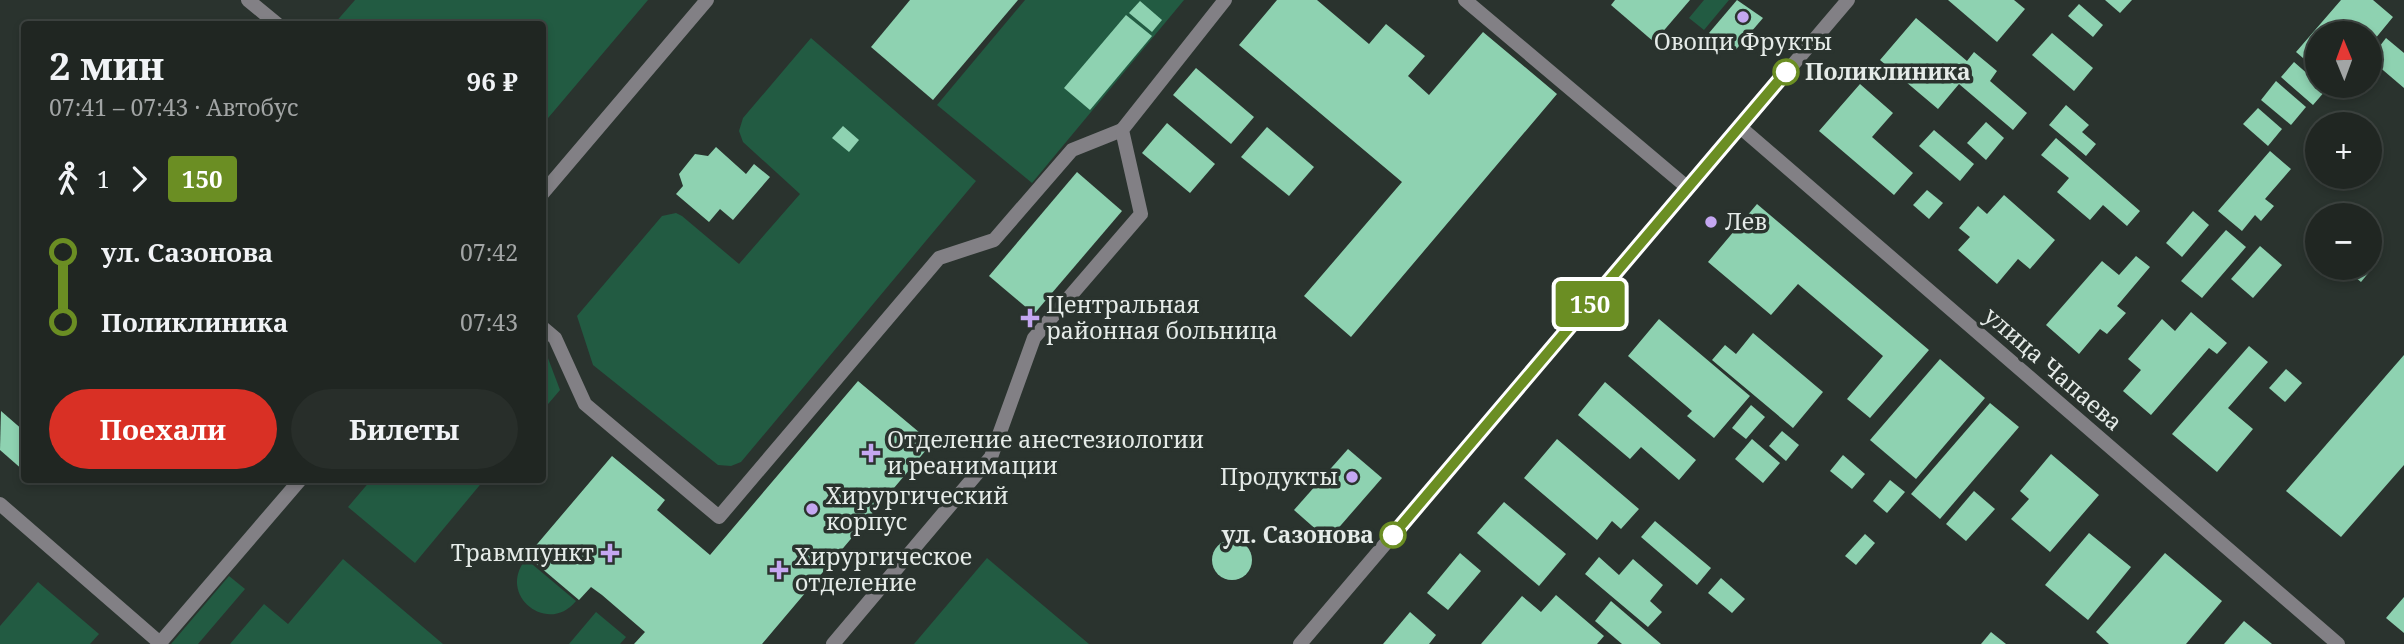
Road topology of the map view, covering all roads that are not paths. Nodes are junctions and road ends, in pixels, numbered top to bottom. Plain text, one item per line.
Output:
1 (248, 0) edge
2 (707, 0) edge
3 (1225, 0) edge
4 (1465, 0) edge
5 (1848, 0) edge
6 (273, 21) edge
7 (1740, 127) junction
8 (1122, 131) junction
9 (1688, 188) junction
10 (546, 189) edge
11 (546, 330) edge
12 (297, 483) edge
13 (0, 504) edge
14 (160, 644) edge
15 (833, 644) edge
16 (1300, 644) edge
17 (2338, 644) edge

1 - 6 street
2 - 10 street
3 - 8 street
4 - 9 street
5 - 7 street
7 - 9 street
7 - 17 street, улица Чапаева
8 - 11 street
8 - 15 street
9 - 16 street
12 - 14 street
13 - 14 street

